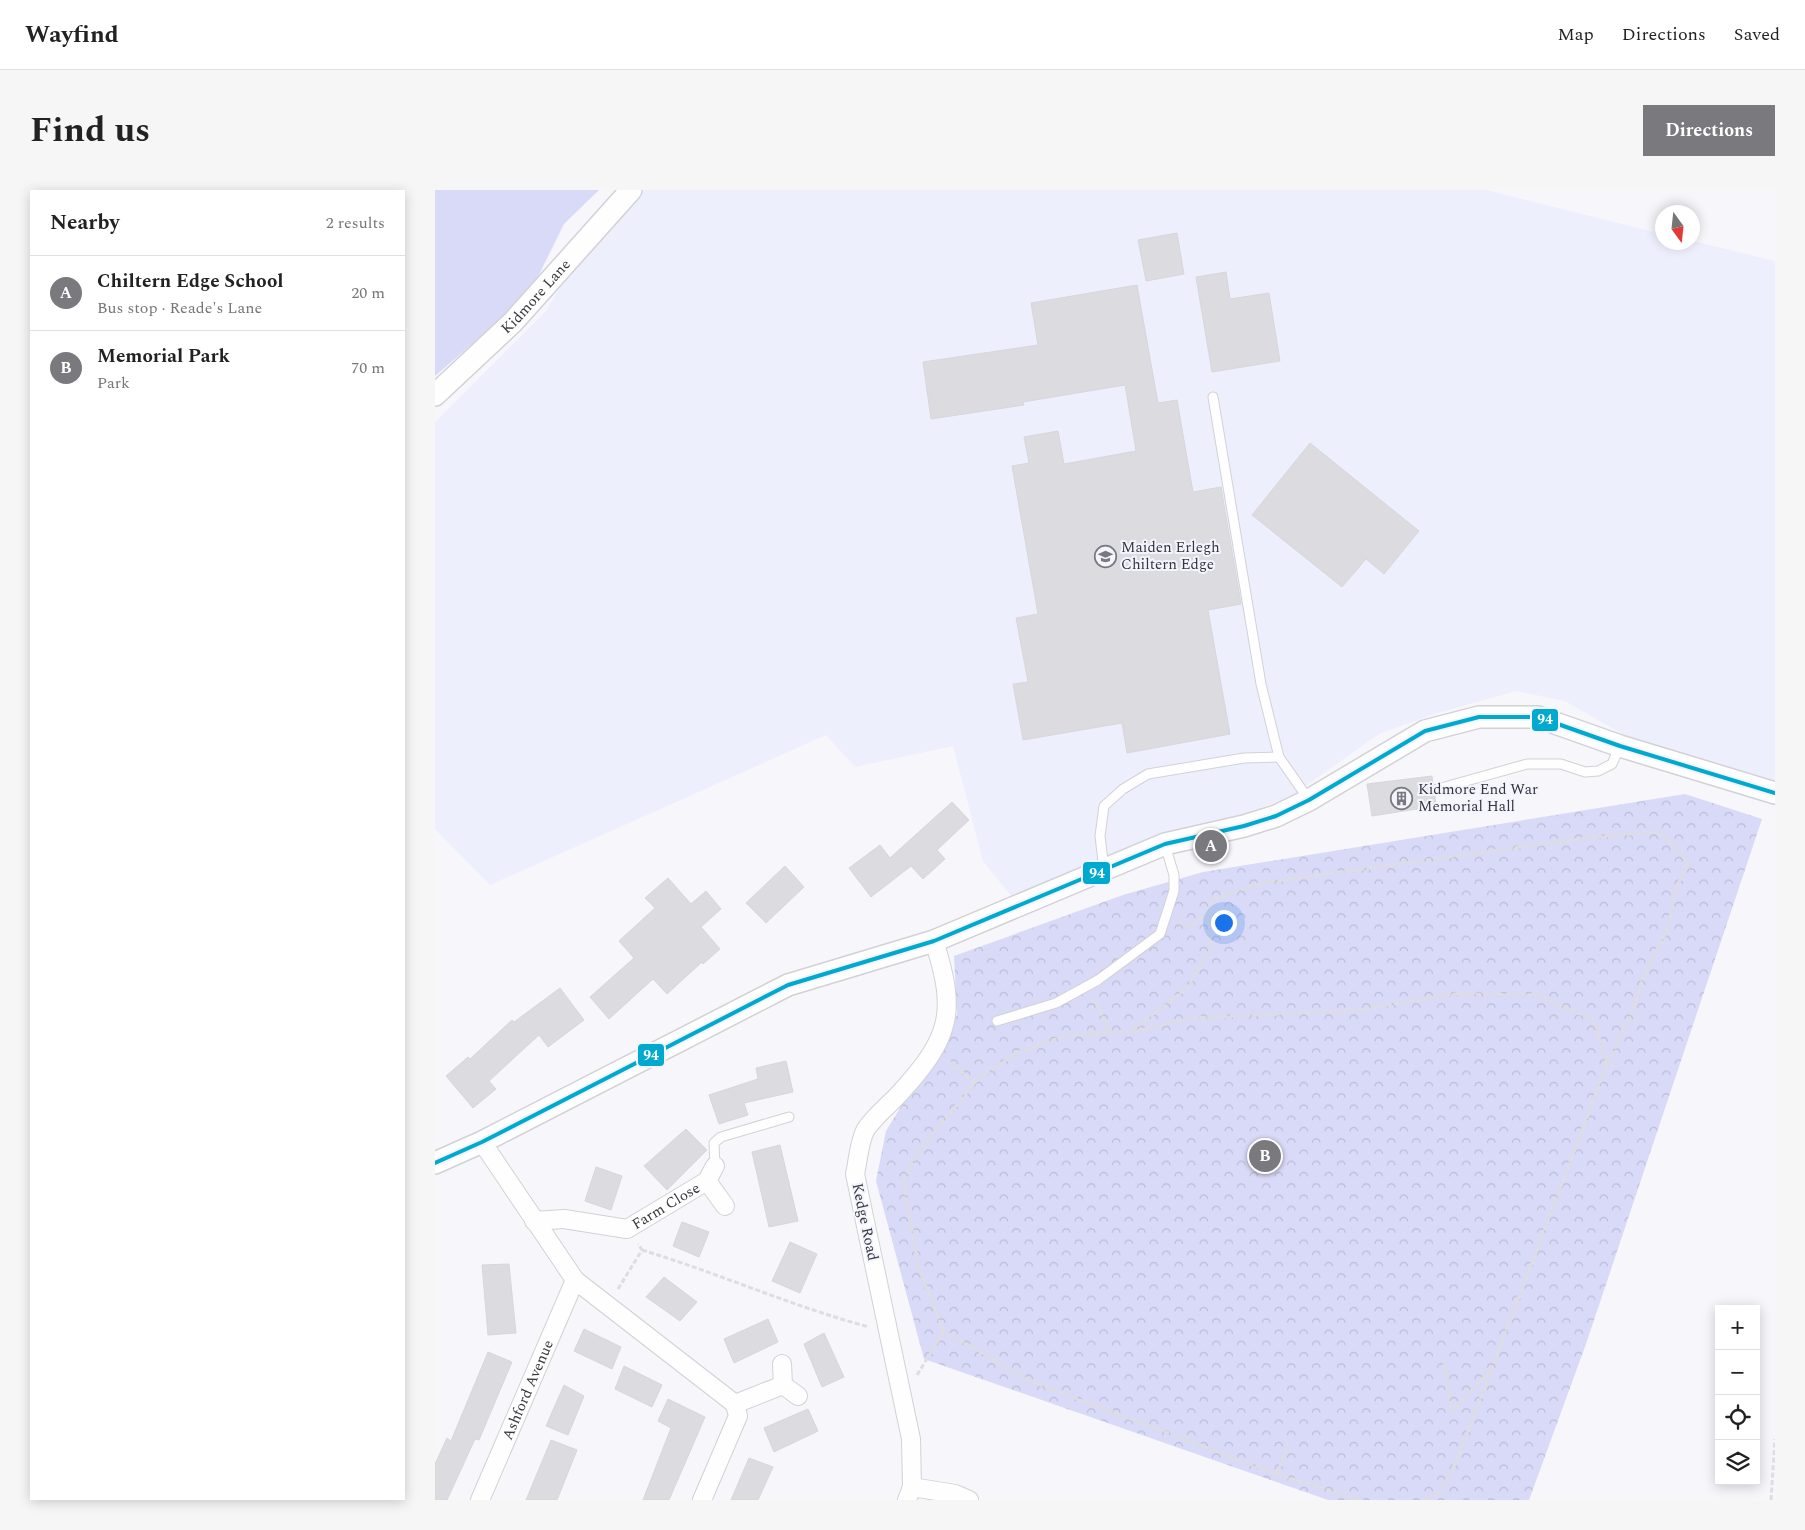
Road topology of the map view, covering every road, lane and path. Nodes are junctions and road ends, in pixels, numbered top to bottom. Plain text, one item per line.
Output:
1 (631, 190) edge
2 (435, 395) edge
3 (1213, 397) dead end
4 (1620, 746) junction
5 (1279, 757) junction
6 (1434, 790) dead end
7 (1775, 793) edge
8 (1309, 800) junction
9 (1165, 844) junction
10 (1103, 870) junction
11 (1208, 913) junction
12 (1167, 917) junction
13 (934, 940) junction
14 (1089, 985) junction
15 (997, 1021) dead end
16 (1131, 1032) junction
17 (1110, 1033) junction
18 (934, 1049) junction
19 (1607, 1065) junction
20 (975, 1082) junction
21 (789, 1117) dead end
22 (482, 1142) junction
23 (435, 1163) edge
24 (711, 1174) junction
25 (725, 1206) dead end
26 (534, 1221) junction
27 (627, 1229) junction
28 (642, 1250) junction
29 (575, 1280) junction
30 (608, 1305) junction
31 (944, 1331) junction
32 (888, 1332) junction
33 (782, 1364) dead end
34 (1444, 1364) dead end
35 (1491, 1370) junction
36 (783, 1385) junction
37 (901, 1391) junction
38 (798, 1396) dead end
39 (735, 1404) junction
40 (1775, 1439) edge
41 (1289, 1443) dead end
42 (1277, 1474) junction
43 (909, 1494) edge
44 (480, 1500) edge
45 (702, 1500) edge
46 (969, 1500) edge
47 (1360, 1500) edge
48 (1423, 1500) edge
49 (1771, 1500) edge

1 - 2 street, Kidmore Lane
3 - 5 lane
4 - 6 lane
4 - 7 street
4 - 8 street
5 - 8 lane
5 - 10 lane
8 - 9 street
9 - 10 street
9 - 12 lane
10 - 13 street
11 - 12 path
11 - 16 path
11 - 19 path
12 - 14 lane
13 - 18 street, Kedge Road
13 - 22 street
14 - 15 lane
14 - 17 path
16 - 17 path
16 - 19 path
17 - 20 path
18 - 20 path
18 - 32 street, Kedge Road
19 - 35 path
20 - 31 path
21 - 24 lane
22 - 23 street
22 - 26 street
24 - 25 street, Farm Close
24 - 27 street, Farm Close
26 - 27 street, Farm Close
26 - 29 street
27 - 28 path
28 - 30 path
28 - 32 path
29 - 30 street
29 - 44 street, Ashford Avenue
30 - 39 street
31 - 37 path
31 - 42 path
32 - 37 street, Kedge Road
33 - 36 street
34 - 35 path
35 - 48 path
36 - 38 street
36 - 39 street
37 - 43 street, Kedge Road
39 - 45 street
40 - 49 path
41 - 42 path
42 - 47 path
43 - 46 street

